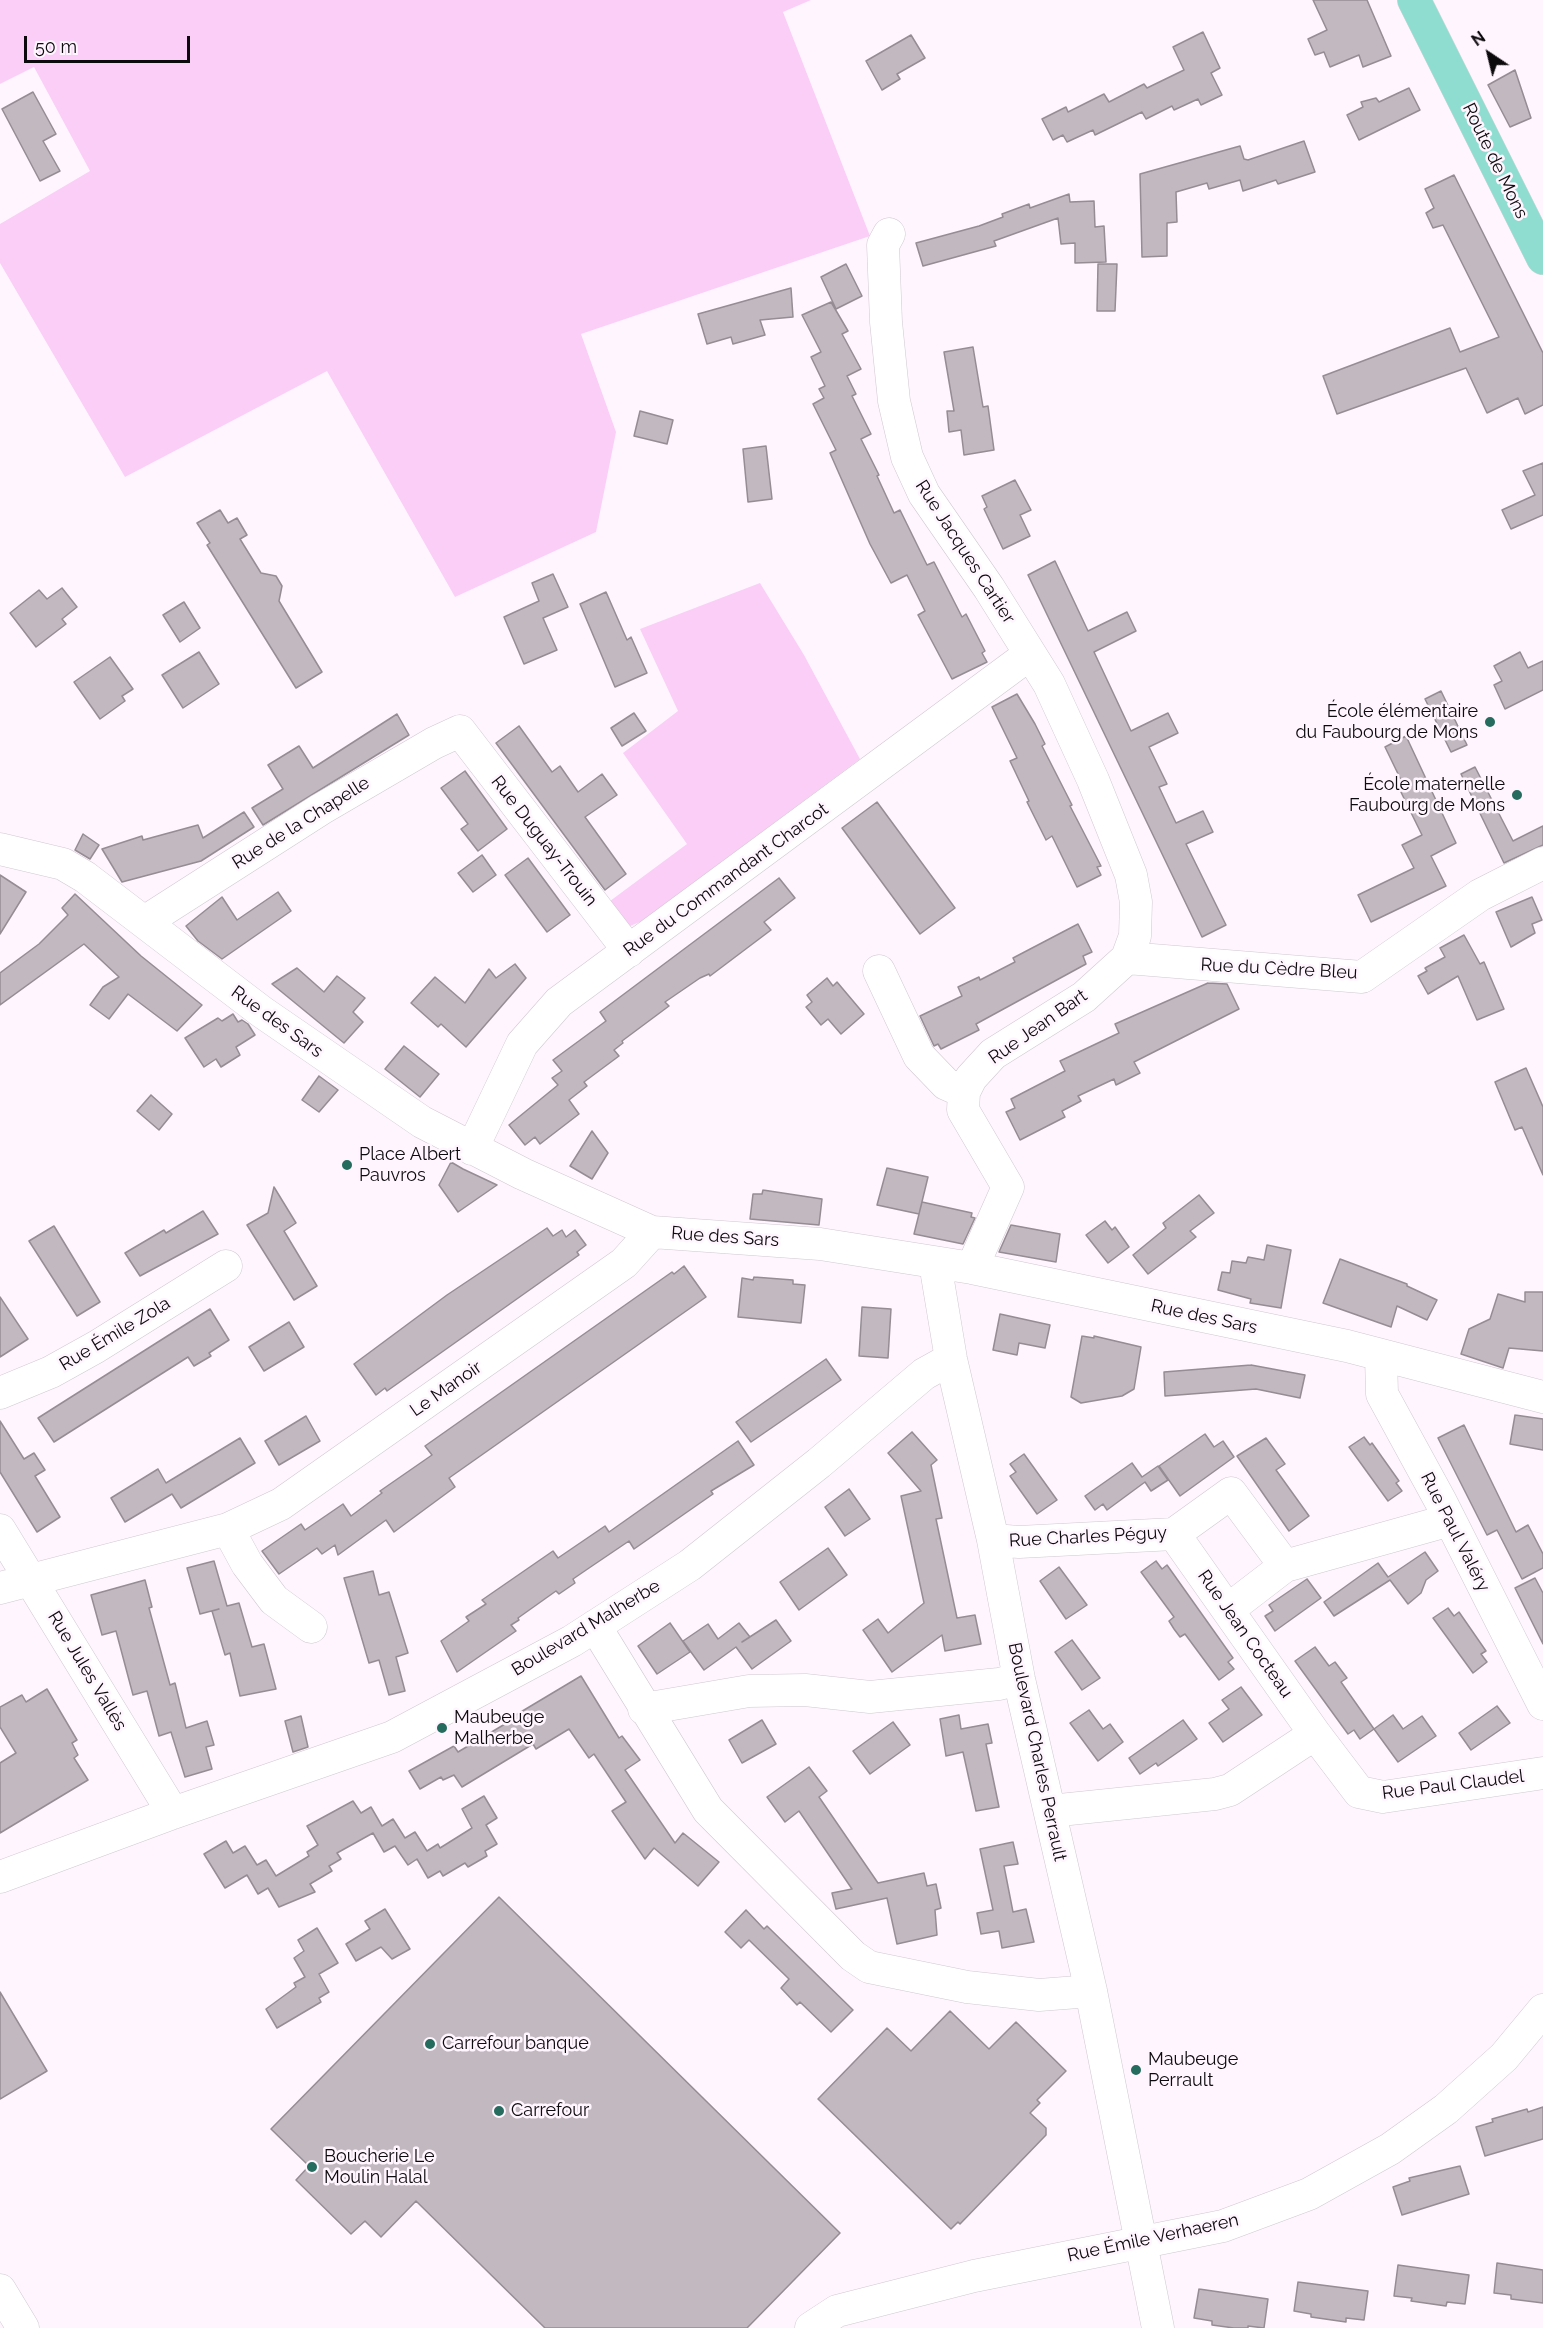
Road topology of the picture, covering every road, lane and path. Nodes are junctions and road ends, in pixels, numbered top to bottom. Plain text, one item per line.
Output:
1 (1414, 0) edge
2 (889, 234) dead end
3 (1539, 245) edge
4 (1030, 654) junction
5 (460, 730) joint
6 (0, 849) edge
7 (1543, 863) edge
8 (146, 921) junction
9 (629, 951) junction
10 (1127, 958) junction
11 (879, 972) dead end
12 (964, 1092) junction
13 (472, 1149) junction
14 (652, 1232) junction
15 (935, 1263) junction
16 (226, 1266) dead end
17 (972, 1268) junction
18 (1380, 1356) junction
19 (951, 1359) junction
20 (0, 1393) edge
21 (1543, 1397) edge
22 (1450, 1520) junction
23 (228, 1529) junction
24 (0, 1530) edge
25 (1174, 1534) junction
26 (993, 1540) junction
27 (1285, 1566) junction
28 (30, 1578) junction
29 (0, 1588) edge
30 (1229, 1609) junction
31 (595, 1626) junction
32 (311, 1627) dead end
33 (1020, 1678) junction
34 (1543, 1704) edge
35 (644, 1709) junction
36 (1315, 1734) junction
37 (1543, 1773) edge
38 (1050, 1811) junction
39 (173, 1813) junction
40 (0, 1877) edge
41 (1090, 1991) junction
42 (1543, 2010) edge
43 (1142, 2242) junction
44 (0, 2290) edge
45 (23, 2328) edge
46 (811, 2328) edge
47 (1158, 2328) edge

1 - 3 main road, Route de Mons
2 - 4 street, Rue Jacques Cartier
4 - 9 street, Rue du Commandant Charcot
4 - 10 street
5 - 8 street, Rue de la Chapelle
5 - 9 street, Rue Duguay-Trouin
6 - 8 street, Rue des Sars
7 - 10 street, Rue du Cèdre Bleu
8 - 13 street, Rue des Sars
9 - 13 street, Rue du Commandant Charcot
10 - 12 street, Rue Jean Bart
11 - 12 street
12 - 17 street
13 - 14 street, Rue des Sars
14 - 15 street, Rue des Sars
14 - 23 street, Le Manoir
15 - 17 street, Rue des Sars
15 - 19 street, Boulevard Charles Perrault
16 - 20 street, Rue Émile Zola
17 - 18 street, Rue des Sars
18 - 21 street, Rue des Sars
18 - 22 street, Rue Paul Valéry
19 - 26 street, Boulevard Charles Perrault
19 - 31 street, Boulevard Malherbe
22 - 27 street
22 - 34 street, Rue Paul Valéry
23 - 28 street, Le Manoir
23 - 32 street
24 - 28 street, Rue Jules Vallès
25 - 26 street, Rue Charles Péguy
25 - 27 street, Rue Charles Péguy
25 - 30 street, Rue Jean Cocteau
26 - 33 street, Boulevard Charles Perrault
27 - 30 street
28 - 29 street, Le Manoir
28 - 39 street, Rue Jules Vallès
30 - 36 street, Rue Jean Cocteau
31 - 35 street
31 - 39 street, Boulevard Malherbe
33 - 35 street
33 - 38 street, Boulevard Charles Perrault
35 - 41 street
36 - 37 street, Rue Paul Claudel
36 - 38 street
38 - 41 street, Boulevard Charles Perrault
39 - 40 street, Boulevard Malherbe
41 - 43 street, Boulevard Charles Perrault
42 - 43 street, Rue Émile Verhaeren
43 - 46 street, Rue Émile Verhaeren
43 - 47 street, Boulevard Charles Perrault
44 - 45 street

